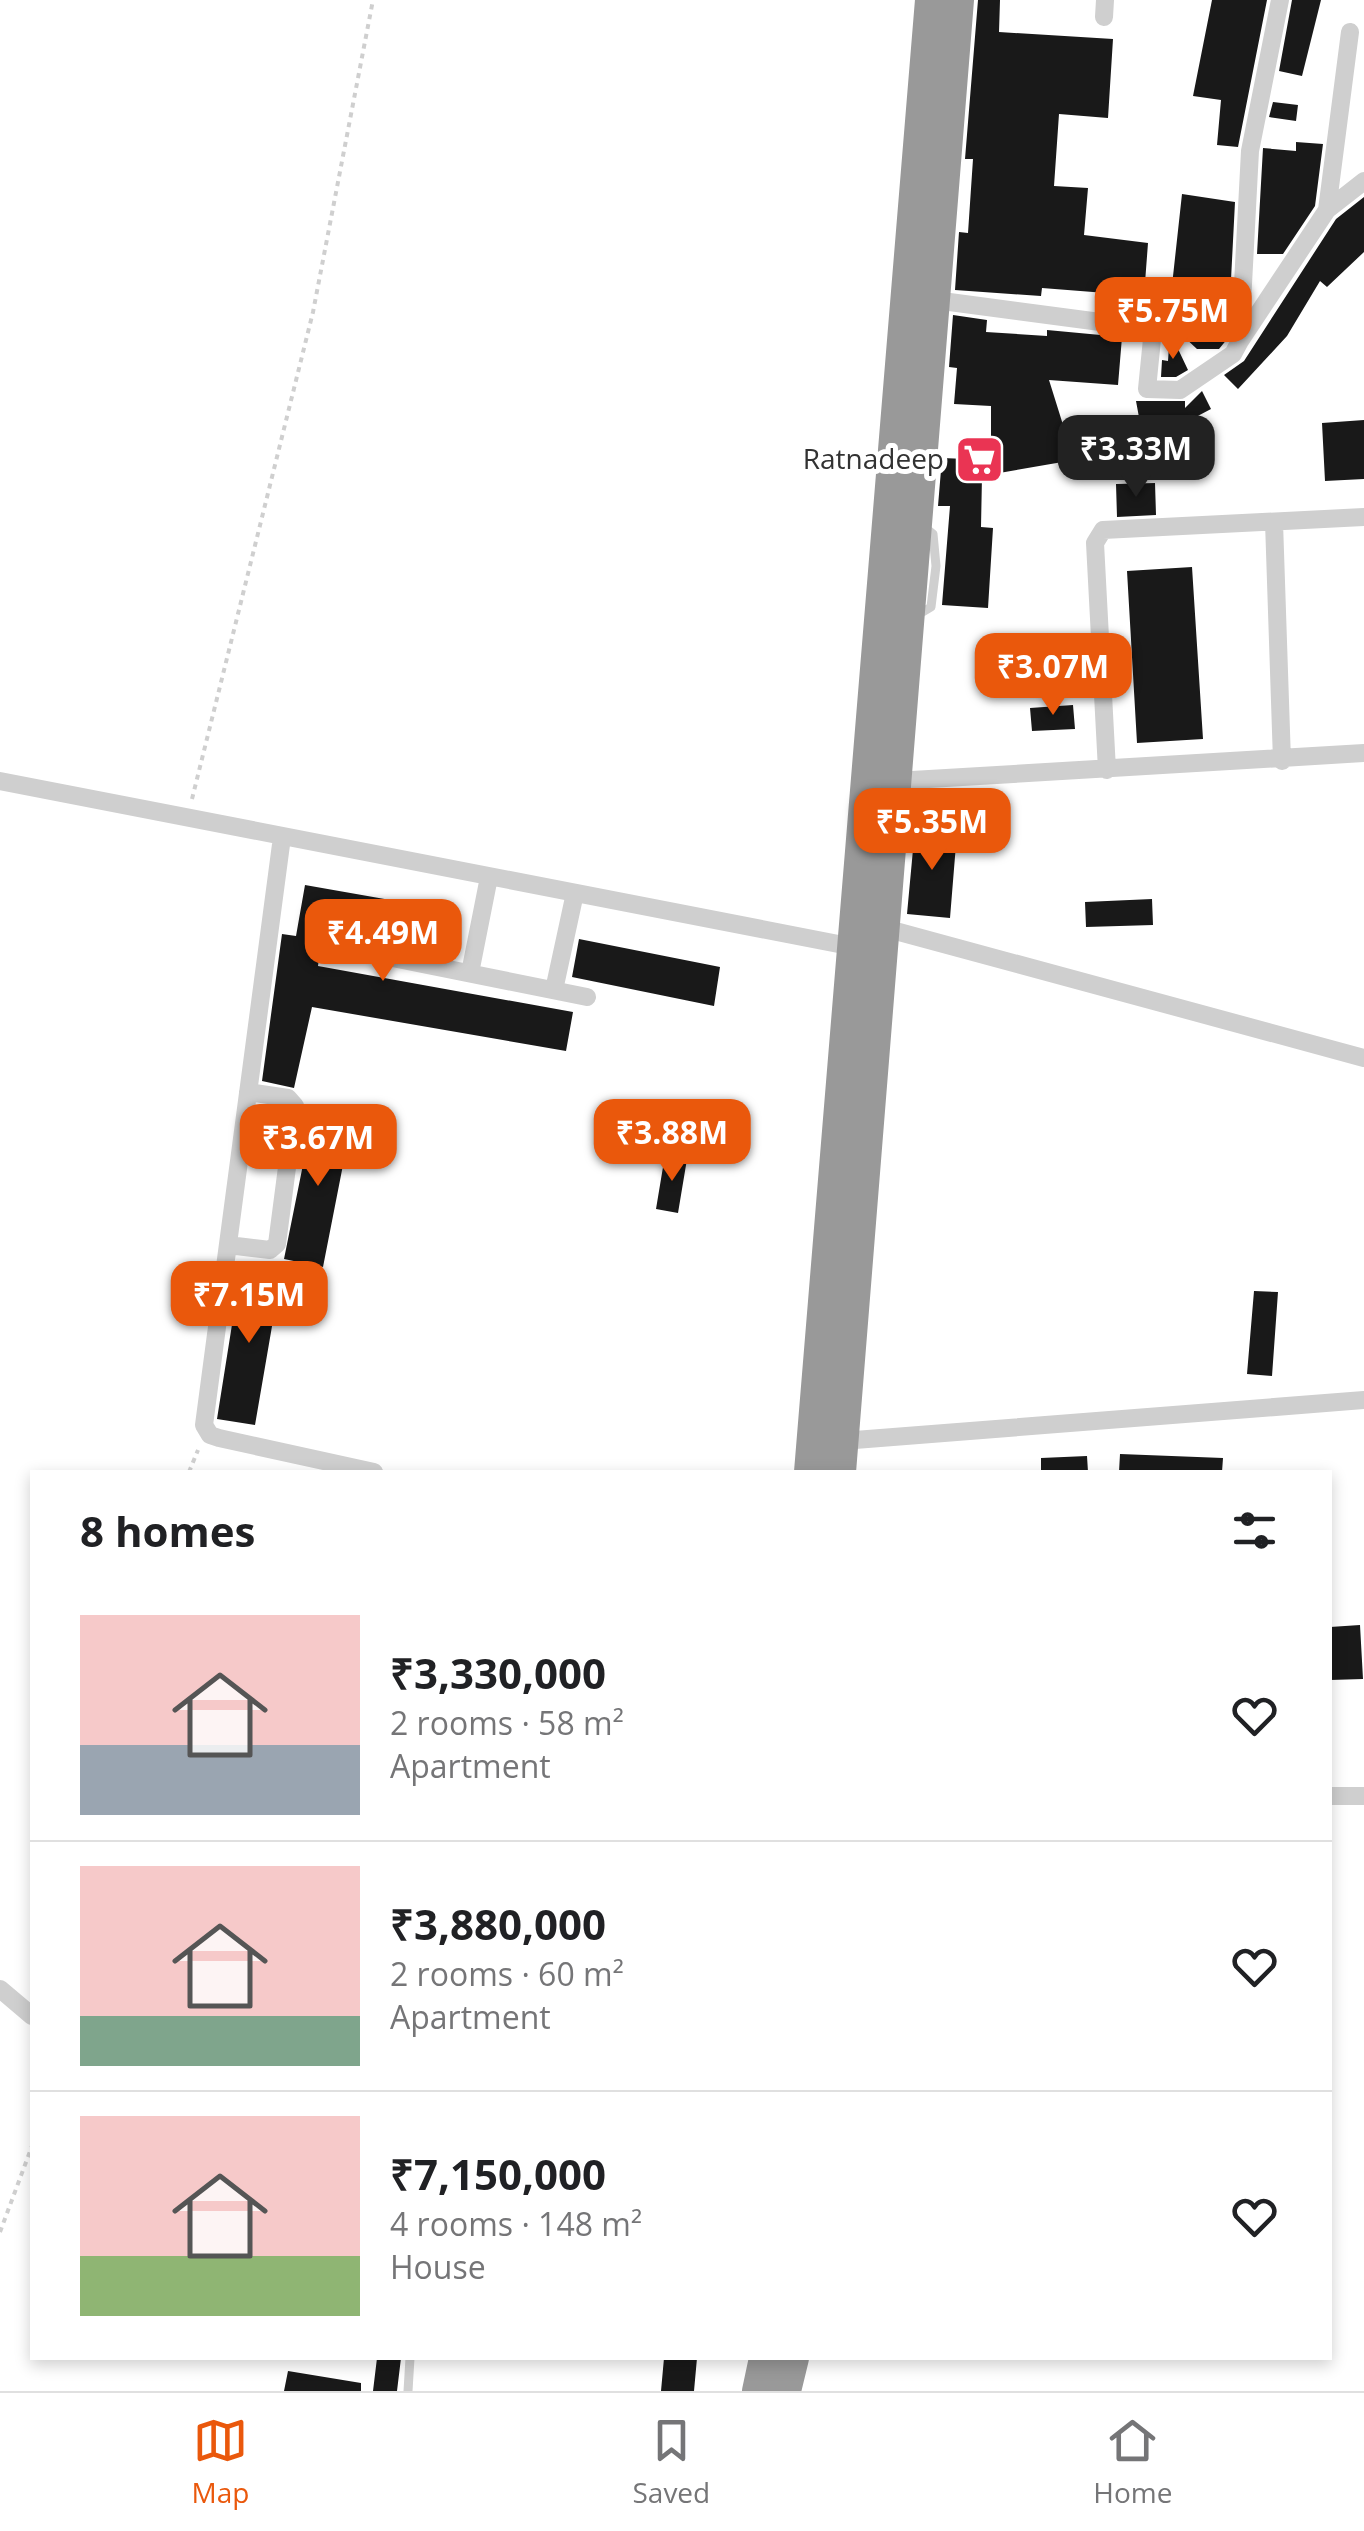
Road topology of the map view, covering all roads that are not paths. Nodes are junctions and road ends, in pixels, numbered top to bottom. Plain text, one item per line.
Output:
1 (931, 0) edge
2 (958, 0) edge
3 (1280, 0) edge
4 (1350, 32) dead end
5 (1364, 181) edge
6 (1328, 210) junction
7 (920, 298) junction
8 (1240, 342) junction
9 (1364, 517) edge
10 (1274, 522) junction
11 (1364, 753) edge
12 (1282, 760) junction
13 (1107, 770) junction
14 (895, 781) junction
15 (0, 782) edge
16 (282, 837) junction
17 (489, 877) junction
18 (575, 893) junction
19 (870, 937) junction
20 (333, 946) dead end
21 (470, 974) junction
22 (554, 990) junction
23 (587, 997) dead end
24 (1364, 1058) edge
25 (248, 1092) junction
26 (228, 1244) junction
27 (1364, 1400) edge
28 (841, 1457) edge
29 (365, 1470) edge
30 (810, 1470) edge
31 (1332, 1796) edge
32 (1364, 1796) edge
33 (0, 1989) edge
34 (30, 2014) edge
35 (410, 2360) edge
36 (766, 2360) edge
37 (793, 2360) edge
38 (408, 2391) edge
39 (758, 2391) edge
40 (785, 2391) edge

1 - 7 highway
2 - 7 highway
3 - 8 street
4 - 6 street
5 - 6 street
6 - 8 street
7 - 8 street
7 - 14 highway
7 - 19 highway
9 - 10 street
10 - 12 street
10 - 13 street
11 - 12 street
12 - 13 street
13 - 14 street
14 - 19 highway
15 - 16 street
16 - 17 street
16 - 25 street
17 - 18 street
17 - 21 street
18 - 19 street
18 - 22 street
19 - 24 street
19 - 28 highway
19 - 30 highway
20 - 21 street
21 - 22 street
22 - 23 street
25 - 26 street
25 - 26 street
26 - 29 street
27 - 28 street
31 - 32 street
33 - 34 street
35 - 38 lane
36 - 39 highway
37 - 40 highway

